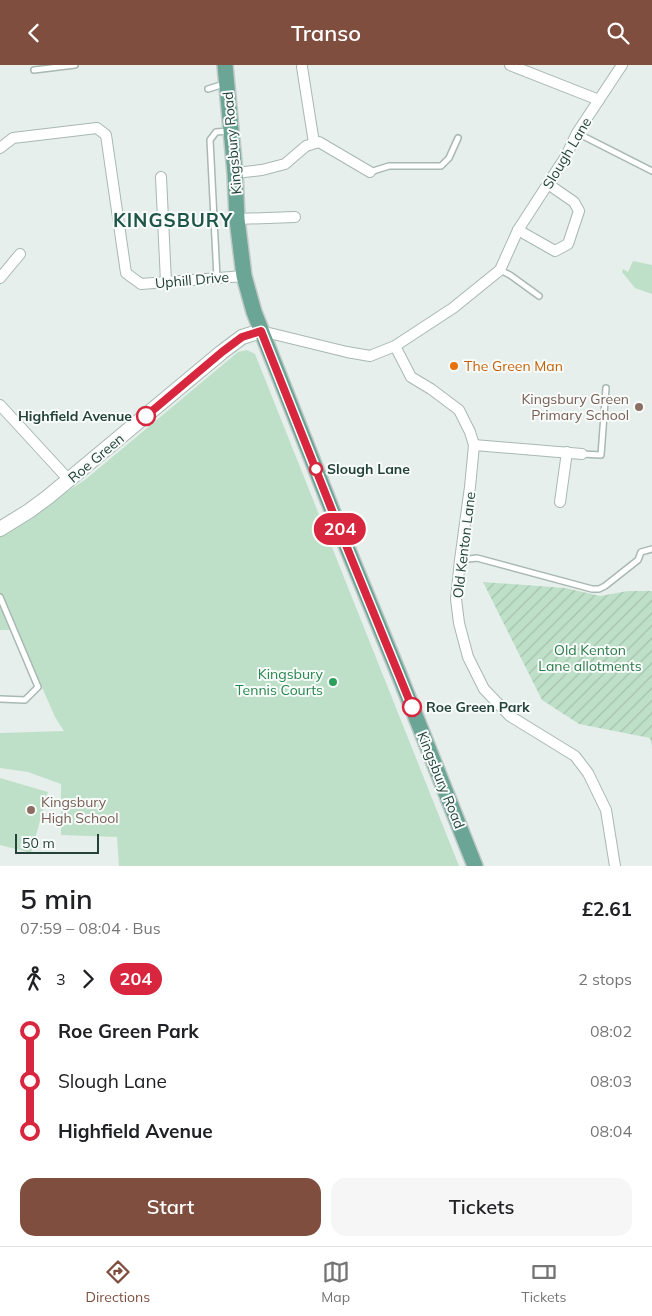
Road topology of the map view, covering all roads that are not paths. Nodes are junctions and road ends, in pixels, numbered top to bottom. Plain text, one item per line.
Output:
1 (75, 65) edge
2 (225, 65) edge
3 (510, 65) edge
4 (622, 65) edge
5 (302, 67) dead end
6 (34, 70) dead end
7 (227, 83) junction
8 (208, 89) dead end
9 (598, 100) junction
10 (231, 130) junction
11 (577, 133) junction
12 (458, 138) dead end
13 (314, 143) junction
14 (0, 148) edge
15 (652, 171) edge
16 (370, 172) joint
17 (235, 173) junction
18 (161, 177) dead end
19 (548, 184) junction
20 (296, 217) dead end
21 (237, 219) junction
22 (518, 230) junction
23 (20, 254) dead end
24 (500, 270) junction
25 (244, 276) junction
26 (0, 278) edge
27 (217, 278) junction
28 (166, 282) junction
29 (539, 296) dead end
30 (261, 331) junction
31 (395, 347) junction
32 (606, 388) dead end
33 (0, 405) edge
34 (474, 445) junction
35 (567, 452) junction
36 (582, 453) joint
37 (69, 480) junction
38 (560, 502) dead end
39 (0, 529) edge
40 (652, 549) edge
41 (460, 560) junction
42 (0, 597) edge
43 (0, 699) edge
44 (475, 866) edge
45 (614, 866) edge

1 - 6 lane
2 - 7 main road, Kingsbury Road
3 - 9 street
4 - 9 street, Slough Lane
5 - 13 street
7 - 8 lane
7 - 10 main road, Kingsbury Road
9 - 11 street, Slough Lane
10 - 17 main road, Kingsbury Road
10 - 27 lane
11 - 15 lane
11 - 19 street, Slough Lane
12 - 16 lane
13 - 16 street
13 - 17 street
14 - 28 street, Uphill Drive
17 - 21 main road, Kingsbury Road
18 - 28 street
19 - 22 street, Slough Lane
19 - 22 street
20 - 21 street
21 - 25 main road, Kingsbury Road
22 - 24 street, Slough Lane
23 - 26 street
24 - 29 lane
24 - 31 street, Slough Lane
25 - 27 street, Uphill Drive
25 - 30 main road, Kingsbury Road
27 - 28 street, Uphill Drive
30 - 31 street, Slough Lane
30 - 37 street, Roe Green
30 - 44 main road, Kingsbury Road
31 - 34 street, Old Kenton Lane
32 - 36 lane
33 - 37 street
34 - 35 street
34 - 41 street, Old Kenton Lane
35 - 36 street
35 - 38 street
37 - 39 street, Roe Green
40 - 41 lane
41 - 45 street, Old Kenton Lane
42 - 43 lane

